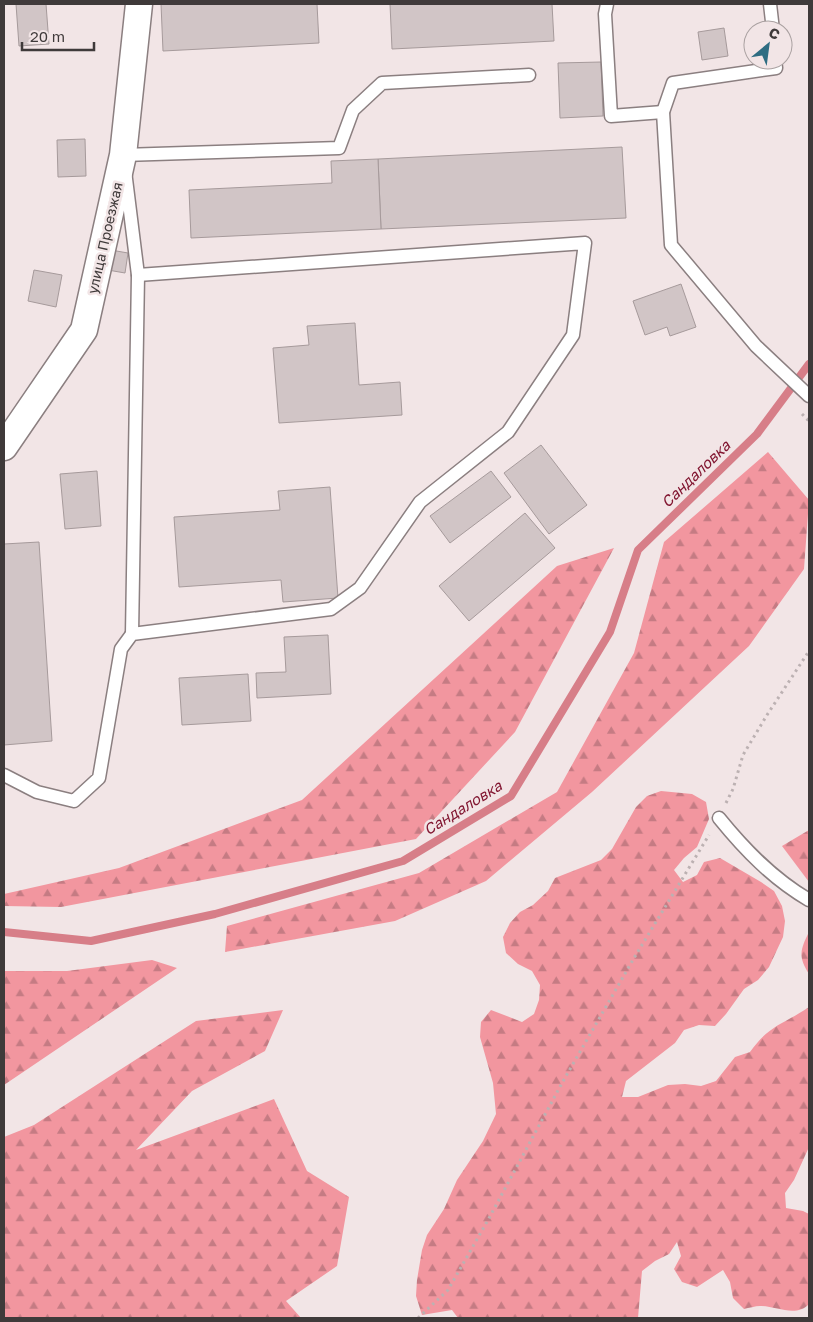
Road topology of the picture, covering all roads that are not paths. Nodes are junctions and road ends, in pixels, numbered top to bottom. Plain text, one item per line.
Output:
1 (139, 4) edge
2 (607, 4) edge
3 (770, 4) edge
4 (772, 20) edge
5 (762, 70) edge
6 (529, 74) dead end
7 (664, 112) junction
8 (124, 155) junction
9 (138, 275) junction
10 (809, 396) edge
11 (4, 447) edge
12 (132, 634) junction
13 (4, 775) edge
14 (718, 818) road end
15 (809, 900) edge

1 - 8 street, улица Проезжая
2 - 7 lane
3 - 4 lane
5 - 7 lane
6 - 8 lane
7 - 10 lane
8 - 9 lane
8 - 11 street, улица Проезжая
9 - 12 lane
9 - 12 lane
12 - 13 lane
14 - 15 lane

